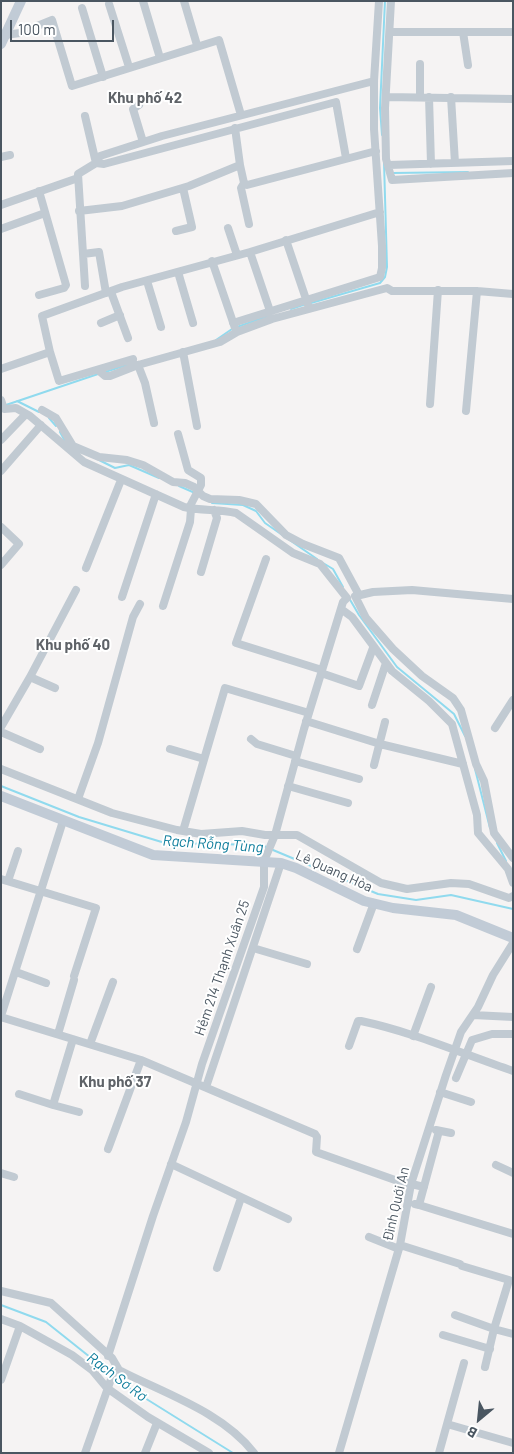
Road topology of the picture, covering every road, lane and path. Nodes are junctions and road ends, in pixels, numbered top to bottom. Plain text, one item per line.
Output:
1 (21, 1) edge
2 (143, 1) edge
3 (184, 1) edge
4 (379, 1) edge
5 (391, 1) edge
6 (108, 4) dead end
7 (82, 8) dead end
8 (390, 32) junction
9 (463, 32) junction
10 (513, 32) edge
11 (3, 40) edge
12 (197, 45) junction
13 (160, 58) junction
14 (420, 64) dead end
15 (468, 65) dead end
16 (129, 66) junction
17 (103, 77) junction
18 (374, 80) junction
19 (420, 96) junction
20 (429, 96) junction
21 (386, 97) junction
22 (451, 97) junction
23 (513, 99) edge
24 (139, 105) dead end
25 (241, 115) junction
26 (85, 116) dead end
27 (235, 128) junction
28 (143, 142) junction
29 (376, 151) junction
30 (10, 155) dead end
31 (1, 158) edge
32 (346, 158) junction
33 (513, 161) edge
34 (96, 163) junction
35 (455, 163) junction
36 (431, 164) junction
37 (240, 165) junction
38 (389, 165) junction
39 (513, 173) edge
40 (78, 178) junction
41 (244, 182) junction
42 (183, 188) junction
43 (39, 192) junction
44 (1, 205) edge
45 (80, 211) junction
46 (380, 212) junction
47 (45, 213) junction
48 (248, 224) dead end
49 (228, 228) dead end
50 (1, 229) edge
51 (176, 231) dead end
52 (286, 240) junction
53 (250, 252) junction
54 (83, 254) junction
55 (237, 255) junction
56 (212, 261) junction
57 (178, 272) junction
58 (147, 281) junction
59 (85, 286) dead end
60 (438, 290) junction
61 (477, 291) junction
62 (109, 293) junction
63 (513, 294) edge
64 (39, 295) dead end
65 (306, 301) junction
66 (309, 309) junction
67 (270, 311) junction
68 (120, 315) junction
69 (101, 323) dead end
70 (193, 323) dead end
71 (161, 327) dead end
72 (235, 328) junction
73 (128, 338) dead end
74 (50, 352) junction
75 (183, 352) junction
76 (136, 362) junction
77 (1, 369) edge
78 (430, 404) dead end
79 (2, 406) edge
80 (42, 410) dead end
81 (466, 411) dead end
82 (26, 414) junction
83 (41, 424) junction
84 (154, 424) dead end
85 (197, 426) dead end
86 (178, 434) dead end
87 (1, 440) edge
88 (1, 471) edge
89 (121, 480) junction
90 (198, 491) junction
91 (156, 494) junction
92 (190, 507) junction
93 (214, 510) junction
94 (1, 527) edge
95 (266, 559) dead end
96 (1, 565) edge
97 (86, 568) dead end
98 (201, 572) dead end
99 (76, 590) dead end
100 (353, 596) junction
101 (122, 598) dead end
102 (512, 598) edge
103 (140, 604) dead end
104 (163, 606) dead end
105 (341, 610) junction
106 (373, 648) junction
107 (386, 663) junction
108 (322, 671) junction
109 (30, 677) junction
110 (55, 688) dead end
111 (513, 700) edge
112 (372, 705) dead end
113 (309, 712) junction
114 (306, 722) junction
115 (385, 722) dead end
116 (1, 727) edge
117 (495, 728) dead end
118 (1, 732) edge
119 (251, 739) dead end
120 (380, 744) junction
121 (40, 749) dead end
122 (170, 749) dead end
123 (296, 758) junction
124 (204, 759) junction
125 (463, 764) junction
126 (374, 765) dead end
127 (1, 769) edge
128 (359, 779) dead end
129 (288, 786) junction
130 (1, 796) edge
131 (78, 799) junction
132 (348, 803) dead end
133 (63, 820) junction
134 (183, 831) junction
135 (275, 836) junction
136 (18, 851) dead end
137 (513, 858) edge
138 (266, 860) junction
139 (282, 864) junction
140 (5, 880) edge
141 (513, 883) edge
142 (41, 891) junction
143 (513, 896) edge
144 (374, 903) junction
145 (513, 938) edge
146 (513, 943) edge
147 (253, 948) junction
148 (357, 949) dead end
149 (307, 964) dead end
150 (16, 972) junction
151 (113, 982) dead end
152 (46, 983) dead end
153 (431, 987) dead end
154 (473, 1015) junction
155 (1, 1017) edge
156 (513, 1017) edge
157 (58, 1034) junction
158 (513, 1034) edge
159 (413, 1036) junction
160 (73, 1039) junction
161 (90, 1044) junction
162 (349, 1046) dead end
163 (454, 1051) junction
164 (466, 1055) junction
165 (141, 1060) junction
166 (513, 1071) edge
167 (456, 1078) dead end
168 (196, 1082) junction
169 (206, 1087) junction
170 (440, 1092) junction
171 (19, 1094) dead end
172 (471, 1102) dead end
173 (53, 1105) junction
174 (79, 1112) dead end
175 (429, 1128) junction
176 (439, 1131) junction
177 (451, 1133) dead end
178 (108, 1149) dead end
179 (171, 1164) junction
180 (496, 1164) dead end
181 (513, 1166) edge
182 (504, 1168) junction
183 (1, 1173) edge
184 (513, 1173) edge
185 (14, 1177) dead end
186 (411, 1184) junction
187 (424, 1187) junction
188 (241, 1198) junction
189 (408, 1202) junction
190 (419, 1205) junction
191 (288, 1219) dead end
192 (513, 1234) edge
193 (369, 1237) dead end
194 (399, 1247) junction
195 (217, 1268) dead end
196 (1, 1291) edge
197 (455, 1315) dead end
198 (1, 1319) edge
199 (20, 1326) junction
200 (494, 1329) junction
201 (513, 1334) edge
202 (444, 1335) dead end
203 (490, 1349) junction
204 (108, 1356) junction
205 (464, 1363) dead end
206 (115, 1367) junction
207 (485, 1367) dead end
208 (1, 1380) edge
209 (108, 1385) junction
210 (157, 1422) junction
211 (447, 1424) junction
212 (513, 1443) edge
213 (195, 1450) edge
214 (85, 1453) edge
215 (145, 1453) edge
216 (209, 1453) edge
217 (254, 1453) edge
218 (339, 1453) edge
219 (439, 1453) edge

1 - 11 street
2 - 13 street
3 - 12 street
4 - 18 street
5 - 8 street
6 - 16 street
7 - 17 street
8 - 9 street
8 - 21 street
9 - 10 street
9 - 15 street
11 - 17 street
12 - 13 street
12 - 25 street
13 - 16 street
14 - 19 street
16 - 17 street
18 - 25 street
18 - 29 street
19 - 20 street
19 - 21 street
20 - 22 street
20 - 36 street
21 - 38 street
22 - 23 street
22 - 35 street
24 - 28 street
25 - 28 street
26 - 34 street
27 - 32 street
27 - 34 street
27 - 37 street
28 - 34 street
29 - 32 street
29 - 46 street
30 - 31 street
32 - 41 street
33 - 35 street
34 - 40 street
35 - 36 street
36 - 38 street
37 - 41 street
37 - 42 street
38 - 39 street
40 - 43 street
40 - 45 street
41 - 48 street
42 - 45 street
42 - 51 street
43 - 44 street
43 - 47 street
45 - 54 street
46 - 52 street
46 - 65 street
47 - 50 street
47 - 64 street
49 - 55 street
52 - 53 street
52 - 65 street
53 - 55 street
53 - 67 street
54 - 59 street
54 - 62 street
55 - 56 street
56 - 57 street
56 - 72 street
57 - 58 street
57 - 70 street
58 - 62 street
58 - 71 street
60 - 61 street
60 - 66 street
60 - 78 street
61 - 63 street
61 - 81 street
62 - 68 street
62 - 74 street
65 - 66 street
65 - 67 street
66 - 72 street
67 - 72 street
68 - 69 street
68 - 73 street
72 - 75 street
74 - 76 street
74 - 77 street
75 - 76 street
75 - 85 street
76 - 84 street
79 - 82 street
80 - 90 street
82 - 83 street
82 - 87 street
83 - 88 street
83 - 89 street
86 - 90 street
89 - 91 street
89 - 97 street
90 - 92 street
90 - 100 street
91 - 92 street
91 - 101 street
92 - 93 street
92 - 104 street
93 - 98 street
93 - 100 street
94 - 96 street
95 - 108 street
99 - 109 street
100 - 102 street
100 - 105 street
100 - 137 street
103 - 131 street
105 - 106 street
105 - 108 street
106 - 107 street
106 - 108 street
107 - 112 street
107 - 125 street
108 - 113 street
109 - 110 street
109 - 116 street
111 - 117 street
113 - 114 street
113 - 124 street
114 - 120 street
114 - 123 street
115 - 120 street
118 - 121 street
119 - 123 street
120 - 125 street
120 - 126 street
122 - 124 street
123 - 128 street
123 - 129 street
124 - 134 street
125 - 141 street
127 - 131 street
129 - 132 street
129 - 135 street
130 - 133 street, Lê Quang Hòa
131 - 134 street
133 - 138 street, Lê Quang Hòa
133 - 142 street
134 - 135 street
135 - 138 street
135 - 143 street
136 - 140 street
138 - 139 street, Lê Quang Hòa
138 - 168 street, Hẻm 214 Thạnh Xuân 25
139 - 144 street, Lê Quang Hòa
139 - 147 street
140 - 142 street
142 - 150 street
142 - 157 street
144 - 145 street, Lê Quang Hòa
144 - 148 street
146 - 154 street, Đình Quới An
147 - 149 street
147 - 169 street
150 - 152 street
150 - 155 street
151 - 161 street
153 - 159 street
154 - 156 street
154 - 163 street, Đình Quới An
155 - 157 street
157 - 160 street
158 - 164 street
159 - 162 street
159 - 163 street
160 - 161 street
160 - 173 street
161 - 165 street
163 - 164 street
163 - 170 street, Đình Quới An
164 - 166 street
164 - 167 street
165 - 168 street
165 - 178 street
168 - 169 street
168 - 179 street, Hẻm 214 Thạnh Xuân 25
169 - 186 street
170 - 172 street
170 - 175 street, Đình Quới An
171 - 173 street
173 - 174 street
175 - 176 street
175 - 186 street, Đình Quới An
176 - 177 street
176 - 187 street
179 - 188 street
179 - 204 street, Hẻm 214 Thạnh Xuân 25
180 - 182 street
181 - 182 street
182 - 184 street
183 - 185 street
186 - 187 street
186 - 189 street, Đình Quới An
187 - 190 street
188 - 191 street
188 - 195 street
189 - 190 street
189 - 194 street, Đình Quới An
190 - 192 street
193 - 194 street
194 - 200 street
194 - 218 street, Đình Quới An
196 - 204 street
197 - 200 street
198 - 199 street
199 - 208 street
199 - 209 street
200 - 201 street
200 - 203 street
202 - 203 street
203 - 207 street
204 - 206 street
205 - 211 street
206 - 209 street
206 - 217 street
209 - 210 street
209 - 214 street
210 - 213 street
210 - 215 street
211 - 212 street
211 - 219 street
213 - 216 street

